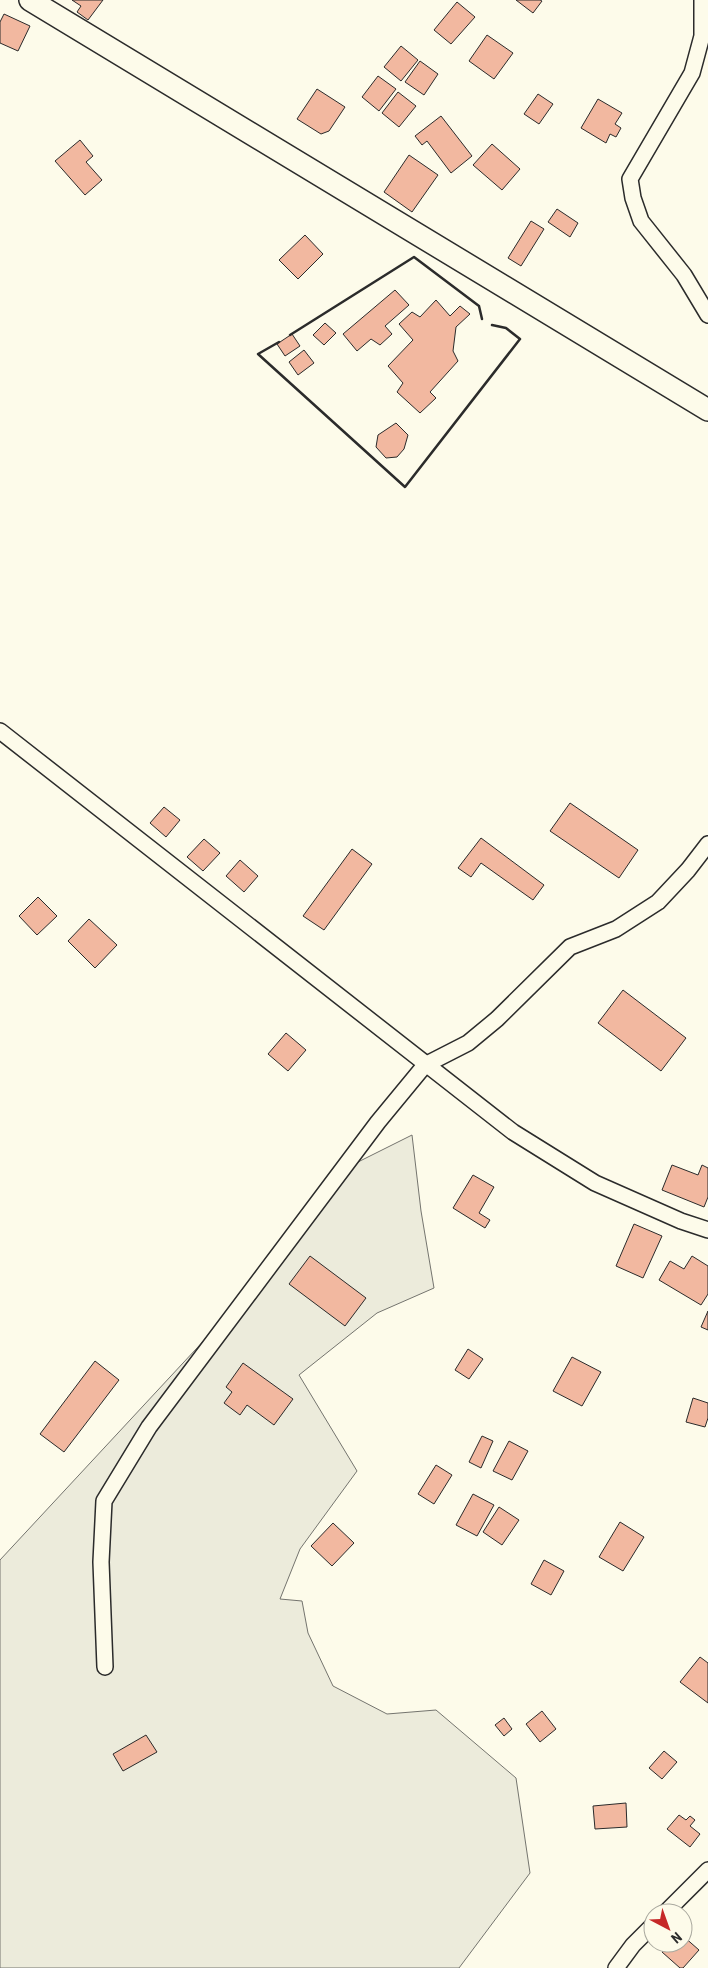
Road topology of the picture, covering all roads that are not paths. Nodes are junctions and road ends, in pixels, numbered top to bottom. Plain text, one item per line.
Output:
1 (30, 0) edge
2 (702, 0) edge
3 (708, 315) edge
4 (708, 410) edge
5 (0, 731) edge
6 (708, 844) edge
7 (425, 1065) junction
8 (708, 1230) edge
9 (105, 1667) dead end
10 (708, 1870) edge
11 (675, 1903) edge
12 (643, 1935) edge
13 (616, 1968) edge

1 - 4 main road
2 - 3 street
5 - 7 street
6 - 7 street
7 - 8 street
7 - 9 street
10 - 11 street
12 - 13 street

